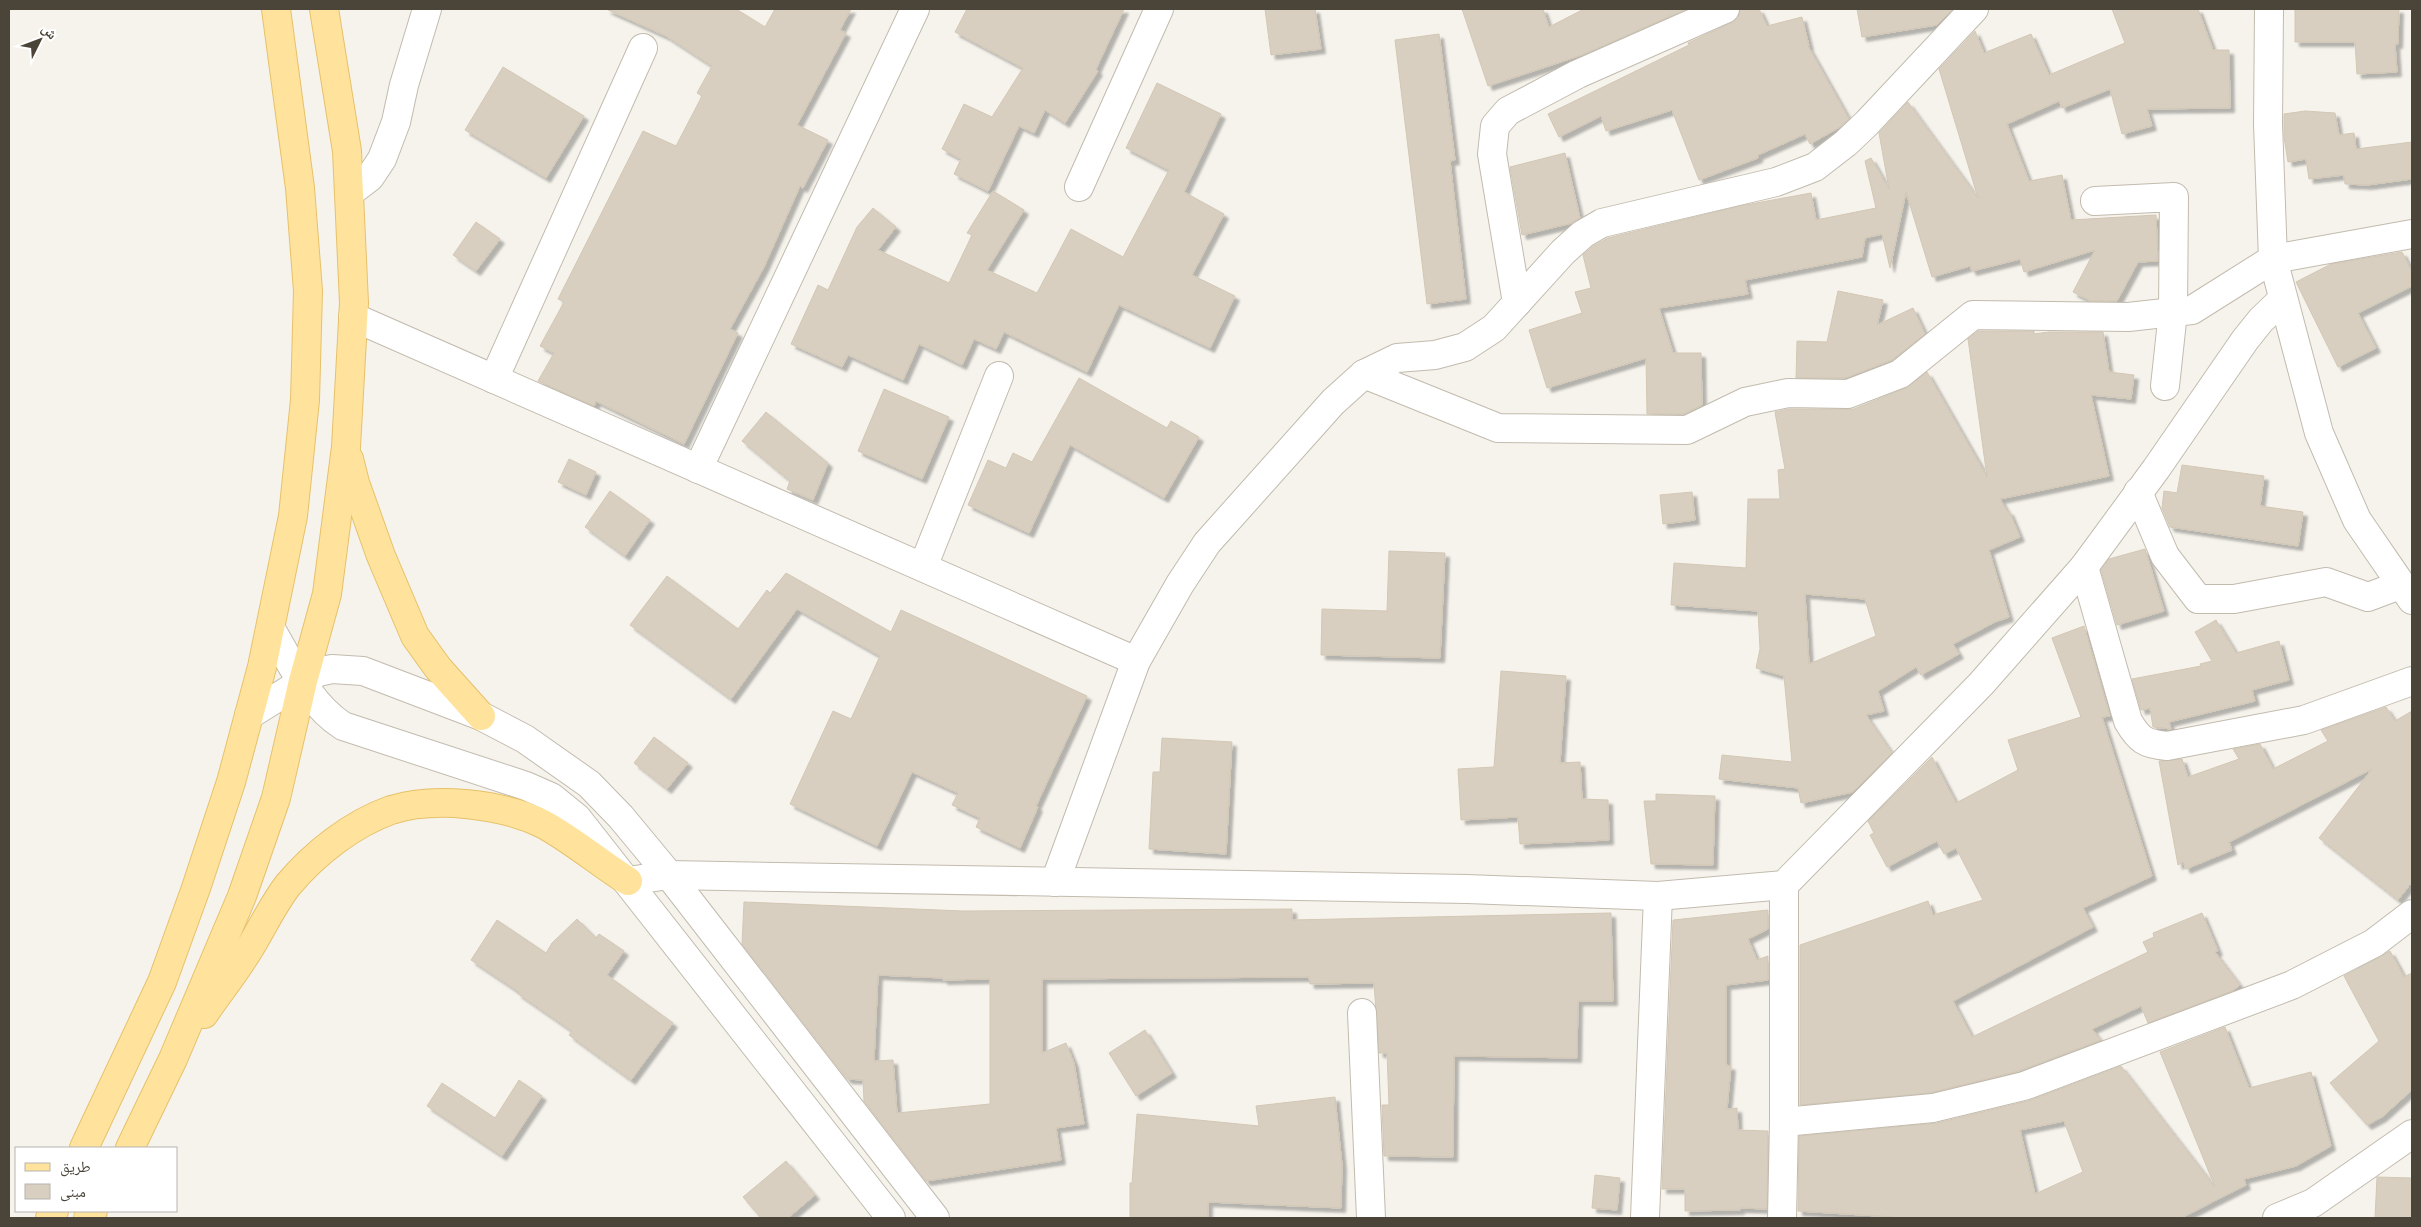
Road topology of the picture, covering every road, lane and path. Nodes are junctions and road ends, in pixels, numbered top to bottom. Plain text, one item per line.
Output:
1 (276, 9) edge
2 (324, 9) edge
3 (427, 9) edge
4 (915, 9) edge
5 (1160, 9) edge
6 (1725, 9) edge
7 (1974, 9) edge
8 (2269, 9) edge
9 (643, 48) dead end
10 (1079, 187) dead end
11 (349, 193) junction
12 (2095, 201) dead end
13 (2412, 234) edge
14 (2273, 259) junction
15 (2284, 298) junction
16 (1517, 303) junction
17 (2173, 312) junction
18 (353, 318) junction
19 (1364, 374) junction
20 (999, 376) dead end
21 (494, 380) junction
22 (2165, 386) dead end
23 (346, 447) junction
24 (698, 469) junction
25 (2138, 492) junction
26 (923, 567) junction
27 (2084, 567) junction
28 (2406, 592) edge
29 (271, 629) junction
30 (1136, 661) junction
31 (303, 681) junction
32 (2412, 681) edge
33 (249, 716) junction
34 (481, 716) junction
35 (669, 875) junction
36 (628, 882) junction
37 (1055, 882) junction
38 (1784, 886) junction
39 (1658, 896) junction
40 (2412, 914) edge
41 (1362, 1013) dead end
42 (172, 1059) junction
43 (1784, 1122) junction
44 (2412, 1134) edge
45 (84, 1147) edge
46 (130, 1147) edge
47 (2313, 1211) edge
48 (891, 1218) edge
49 (935, 1218) edge
50 (1371, 1218) edge
51 (1645, 1218) edge
52 (1782, 1218) edge
53 (2277, 1218) edge

1 - 29 main road
2 - 11 main road
3 - 11 street
4 - 24 street
5 - 10 street
6 - 16 street
7 - 16 street
8 - 14 street
9 - 21 street
11 - 18 main road
12 - 17 street
13 - 14 street
14 - 15 street
14 - 17 street
15 - 25 street
15 - 28 street
16 - 19 street
17 - 19 street
17 - 22 street
18 - 21 street
18 - 23 main road
19 - 30 street
20 - 26 street
21 - 24 street
23 - 31 main road
23 - 34 main road
24 - 26 street
25 - 27 street
25 - 28 street
26 - 30 street
27 - 32 street
27 - 38 street
29 - 31 street
29 - 33 main road
30 - 37 street
31 - 33 street
31 - 34 street
31 - 36 street
31 - 42 main road
33 - 45 main road
34 - 35 street
35 - 36 street
35 - 37 street
35 - 49 street
36 - 42 main road
36 - 48 street
37 - 39 street
38 - 39 street
38 - 43 street
39 - 51 street
40 - 43 street
41 - 50 street
42 - 46 main road
43 - 52 street
44 - 47 street
47 - 53 street

